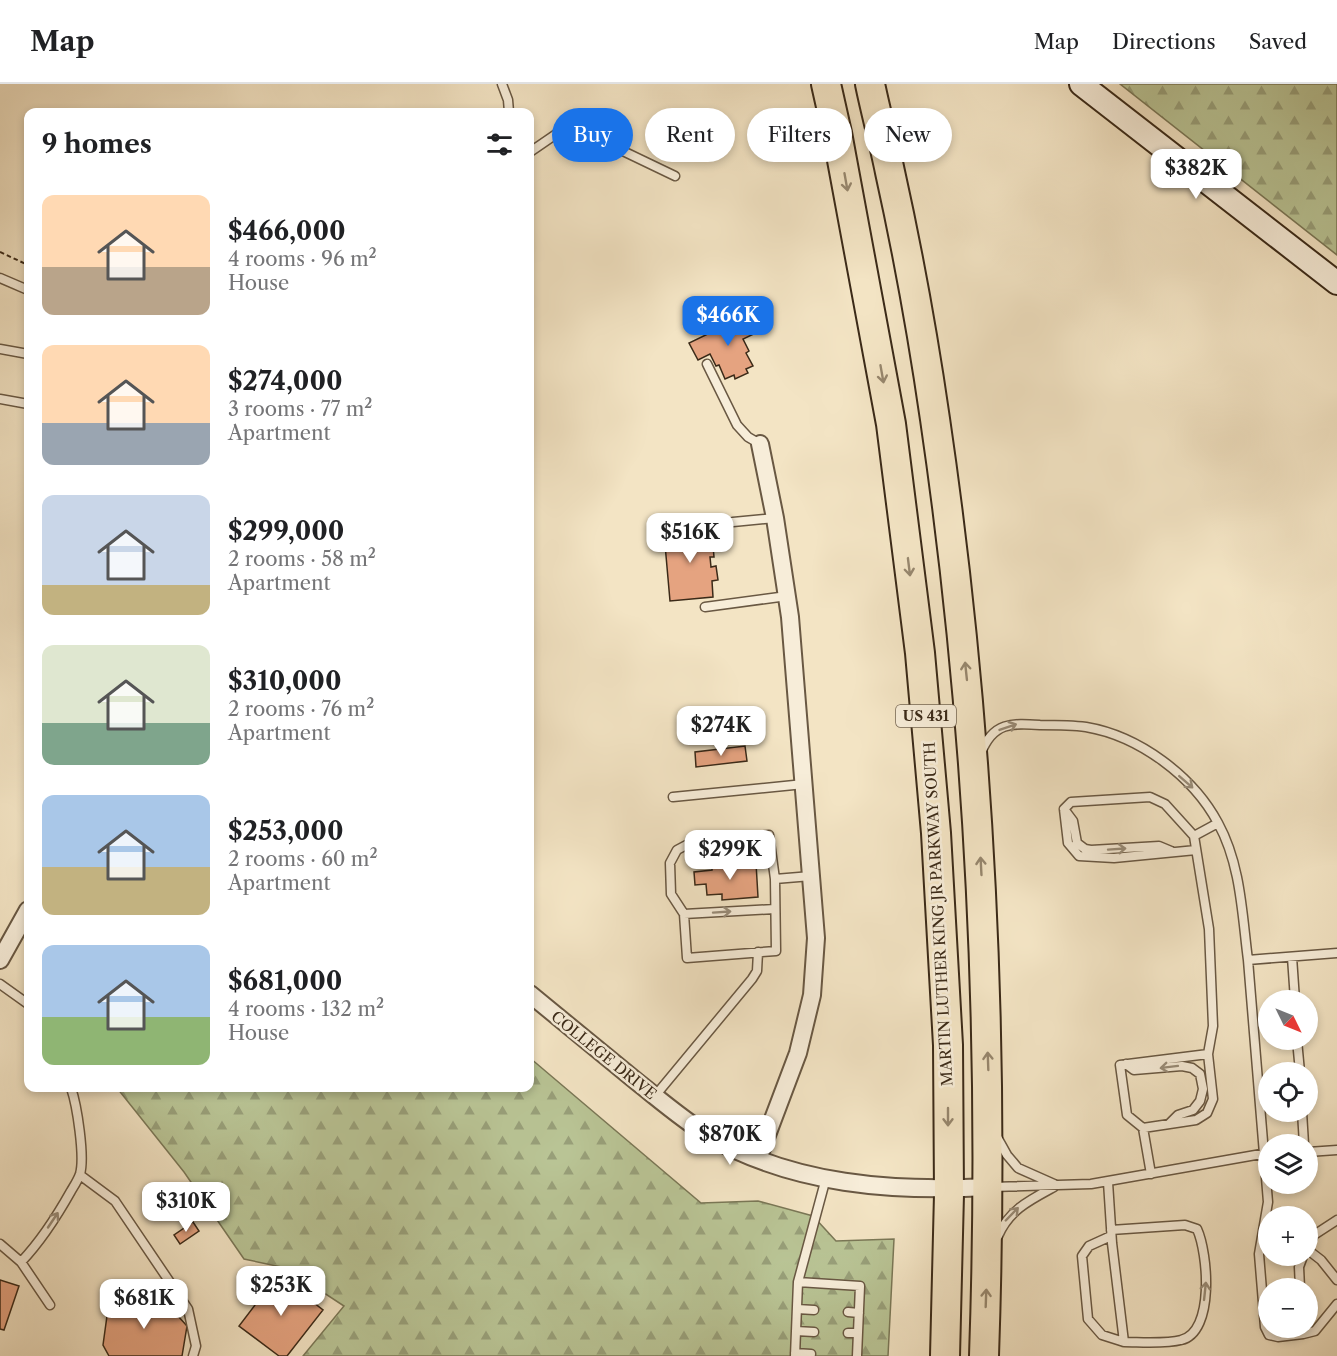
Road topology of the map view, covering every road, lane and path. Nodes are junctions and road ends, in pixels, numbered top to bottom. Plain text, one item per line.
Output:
1 (502, 84) edge
2 (826, 84) edge
3 (870, 84) edge
4 (1081, 84) edge
5 (509, 108) edge
6 (534, 149) edge
7 (675, 176) dead end
8 (0, 252) edge
9 (24, 263) edge
10 (0, 278) edge
11 (1337, 283) edge
12 (24, 288) edge
13 (0, 349) edge
14 (24, 353) edge
15 (707, 364) dead end
16 (0, 399) edge
17 (24, 403) edge
18 (760, 444) joint
19 (775, 518) junction
20 (733, 522) dead end
21 (787, 596) junction
22 (705, 607) dead end
23 (975, 771) junction
24 (805, 784) junction
25 (673, 797) dead end
26 (1218, 823) junction
27 (1194, 836) junction
28 (1196, 850) junction
29 (811, 876) junction
30 (775, 879) junction
31 (775, 909) junction
32 (684, 914) junction
33 (24, 917) edge
34 (758, 952) junction
35 (1337, 953) edge
36 (1292, 957) junction
37 (0, 960) edge
38 (1248, 960) junction
39 (0, 984) edge
40 (1294, 990) edge
41 (534, 997) edge
42 (24, 1001) edge
43 (1208, 1054) junction
44 (1126, 1064) junction
45 (73, 1092) edge
46 (654, 1096) junction
47 (988, 1123) junction
48 (1169, 1124) junction
49 (1143, 1128) junction
50 (1264, 1134) edge
51 (1337, 1150) edge
52 (1318, 1151) edge
53 (1258, 1154) edge
54 (758, 1159) junction
55 (1151, 1174) junction
56 (80, 1175) junction
57 (826, 1178) junction
58 (1108, 1182) junction
59 (1057, 1185) junction
60 (988, 1187) junction
61 (949, 1189) junction
62 (1268, 1194) edge
63 (1337, 1220) edge
64 (1318, 1232) edge
65 (1111, 1233) junction
66 (0, 1244) edge
67 (1318, 1257) edge
68 (988, 1260) junction
69 (21, 1262) junction
70 (1083, 1271) junction
71 (1094, 1271) dead end
72 (1261, 1278) edge
73 (1337, 1281) edge
74 (798, 1282) junction
75 (1085, 1286) junction
76 (1095, 1286) dead end
77 (1337, 1304) edge
78 (50, 1305) dead end
79 (797, 1309) junction
80 (814, 1310) dead end
81 (848, 1312) dead end
82 (859, 1312) junction
83 (1318, 1327) edge
84 (796, 1331) junction
85 (814, 1332) dead end
86 (848, 1333) dead end
87 (858, 1333) junction
88 (1124, 1342) junction
89 (811, 1354) dead end
90 (795, 1355) edge
91 (193, 1356) edge
92 (857, 1356) edge
93 (945, 1356) edge
94 (984, 1356) edge

1 - 5 lane
2 -> 61 highway, MARTIN LUTHER KING JR PARKWAY SOUTH / US 431
23 -> 3 highway, US 431
4 - 11 street
6 - 7 lane
8 - 9 path
10 - 12 lane
13 - 14 lane
15 - 18 lane
16 - 17 lane
18 - 19 street
19 - 20 lane
19 - 21 street
21 - 22 lane
21 - 24 street
23 -> 26 lane
47 -> 23 highway, US 431
24 - 25 lane
24 - 29 street
26 - 27 lane
26 - 38 lane
27 - 28 lane
27 -> 28 lane
28 - 43 lane
29 - 30 lane
29 - 54 street
30 - 31 lane
30 - 32 lane
32 -> 31 lane
31 - 34 lane
32 - 34 lane
33 - 37 street
34 - 46 lane
35 - 36 lane
36 - 38 lane
36 - 40 lane
38 - 50 lane
39 - 42 lane
41 - 46 street, COLLEGE DRIVE
43 - 44 lane
43 - 48 lane
48 -> 44 lane
44 - 49 lane
45 - 56 lane
46 - 54 street, COLLEGE DRIVE
47 - 59 lane
47 - 60 highway, US 431
48 - 49 lane
49 - 55 lane
51 - 52 lane
53 - 55 lane
54 - 57 street, COLLEGE DRIVE
55 - 58 lane
69 -> 56 lane
56 - 91 lane
57 - 61 street, COLLEGE DRIVE
57 - 74 lane
58 - 59 lane
58 - 65 lane
59 - 60 lane
68 -> 59 lane
60 - 61 street, COLLEGE DRIVE
60 - 68 highway, US 431
61 - 93 highway, MARTIN LUTHER KING JR PARKWAY SOUTH / US 431
62 - 72 lane
63 - 64 lane
65 - 70 lane
65 - 88 lane
88 -> 65 lane
66 - 69 lane
67 - 73 lane
94 -> 68 highway, US 431
69 - 78 lane
70 - 71 lane
70 - 75 lane
74 - 79 lane
74 - 82 lane
75 - 76 lane
75 - 88 lane
77 - 83 lane
79 - 80 lane
79 - 84 lane
81 - 82 lane
82 - 87 lane
84 - 85 lane
84 - 90 lane
86 - 87 lane
87 - 92 lane
89 - 90 lane

